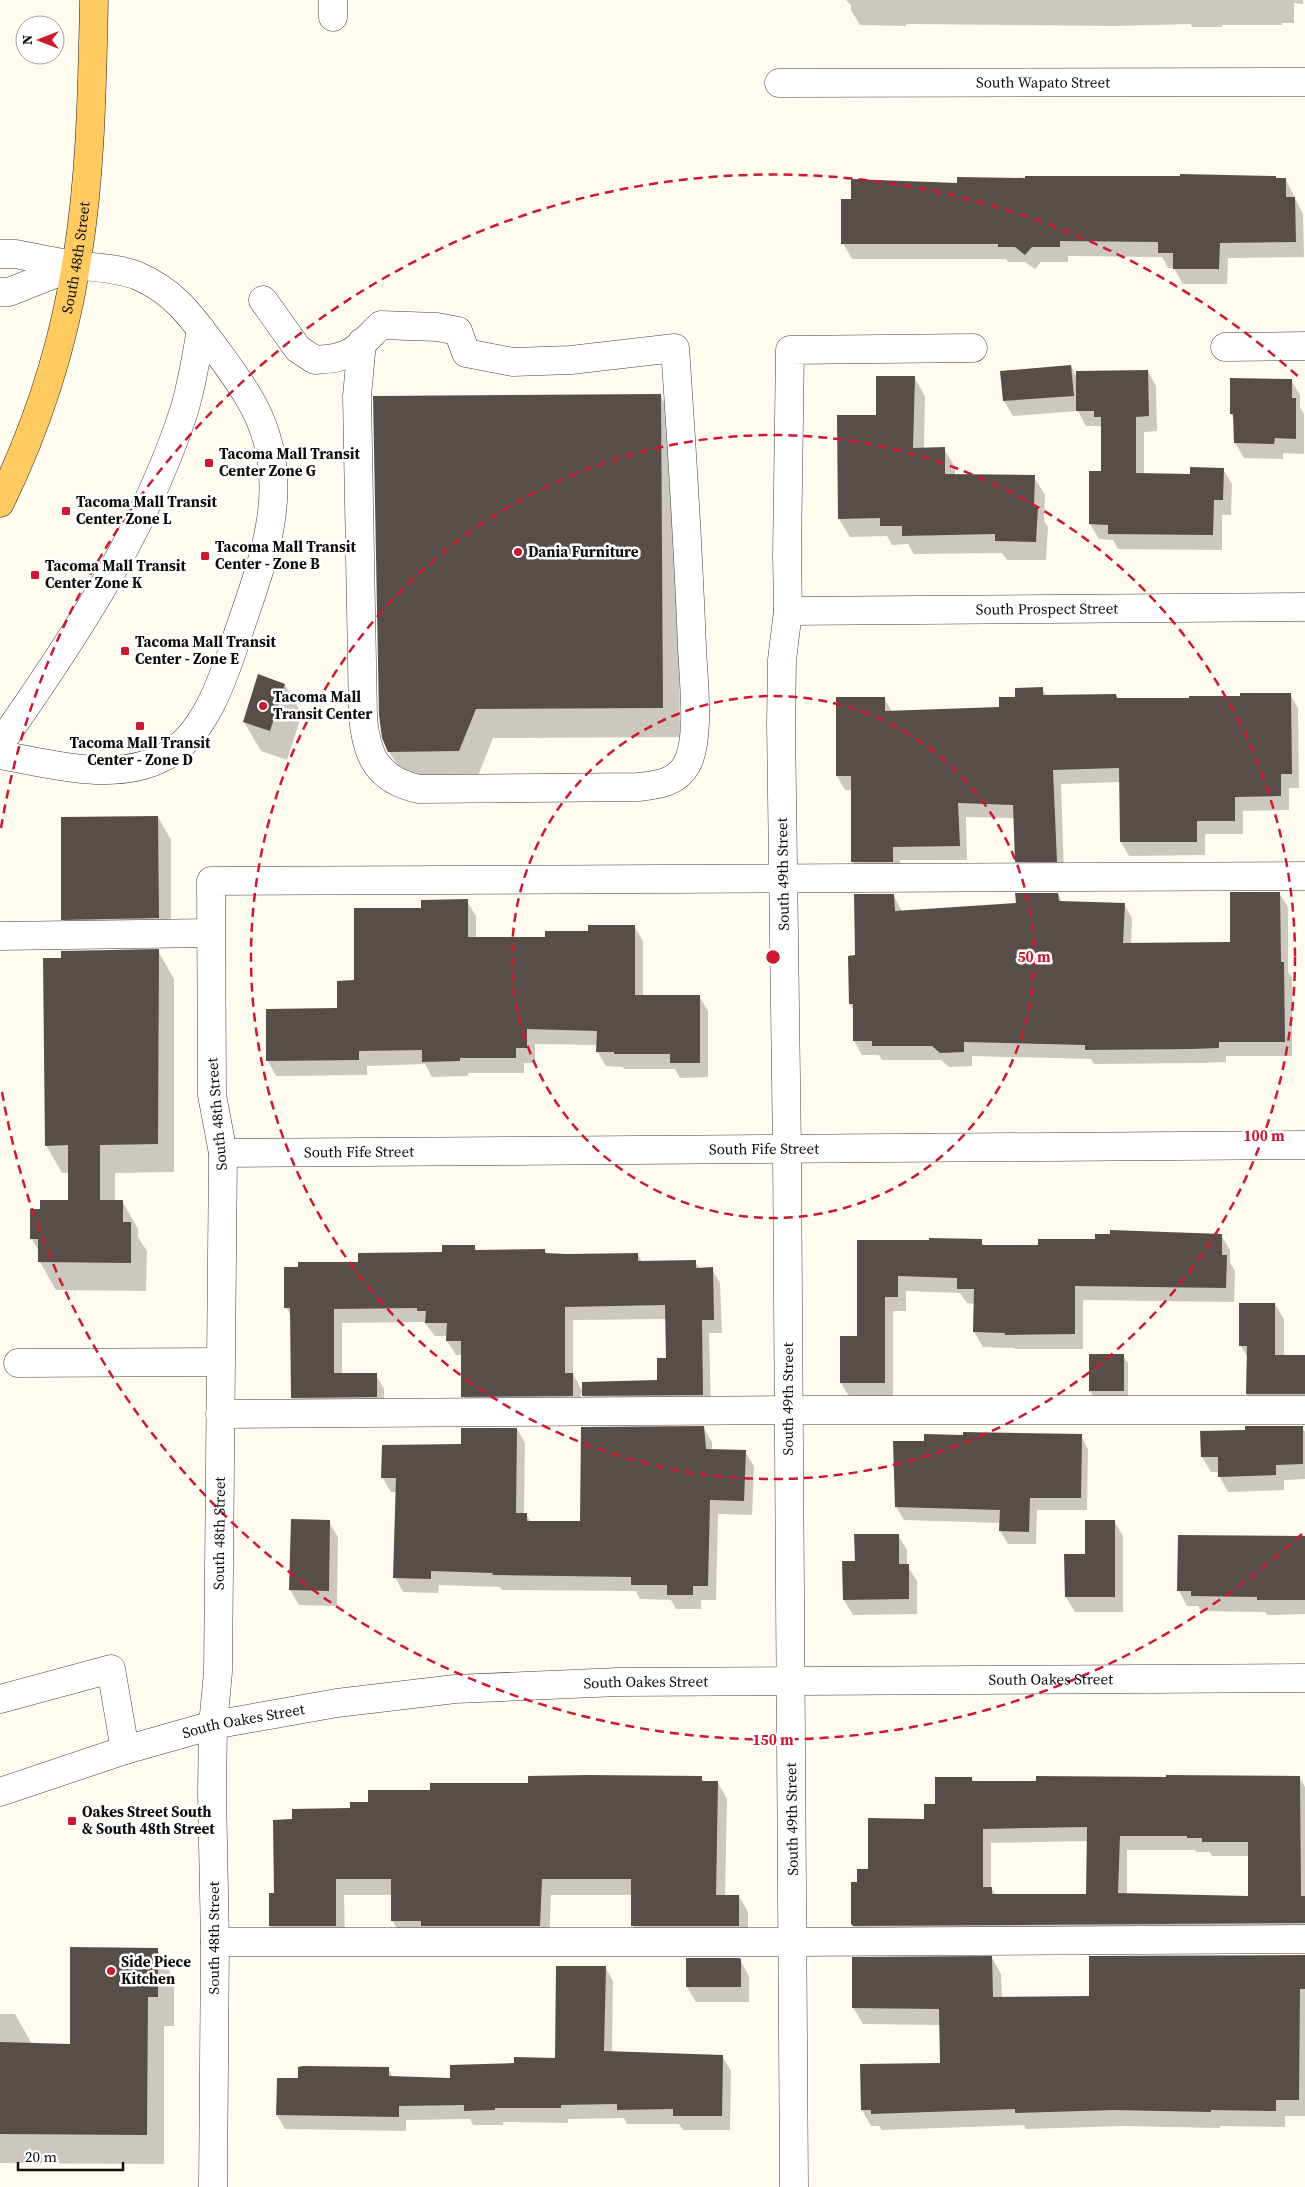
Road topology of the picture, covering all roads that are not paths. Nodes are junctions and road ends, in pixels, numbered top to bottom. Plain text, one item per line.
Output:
1 (94, 0) edge
2 (1305, 82) edge
3 (779, 83) dead end
4 (0, 254) edge
5 (76, 265) junction
6 (0, 292) edge
7 (263, 300) dead end
8 (201, 329) junction
9 (362, 342) junction
10 (1305, 346) edge
11 (1225, 347) dead end
12 (973, 348) dead end
13 (0, 504) edge
14 (1305, 607) edge
15 (788, 611) junction
16 (0, 744) edge
17 (0, 755) edge
18 (1305, 876) edge
19 (783, 879) junction
20 (210, 933) junction
21 (0, 936) edge
22 (1305, 1145) edge
23 (787, 1150) junction
24 (223, 1153) junction
25 (220, 1362) junction
26 (18, 1363) dead end
27 (788, 1410) junction
28 (1305, 1410) edge
29 (220, 1414) junction
30 (1305, 1678) edge
31 (790, 1680) junction
32 (0, 1699) edge
33 (213, 1725) junction
34 (125, 1750) junction
35 (0, 1792) edge
36 (1305, 1939) edge
37 (215, 1942) junction
38 (794, 1942) junction
39 (213, 2187) edge
40 (794, 2187) edge

1 - 5 main road, South 48th Street
2 - 3 street, South Wapato Street
4 - 5 street
5 - 6 street
5 - 8 street
5 - 13 main road, South 48th Street
7 - 9 street
8 - 16 street
8 - 17 street
9 - 9 street
10 - 11 street
12 - 15 street, South 49th Street
14 - 15 street, South Prospect Street
15 - 19 street, South 49th Street
18 - 19 street
19 - 20 street, South 48th Street
19 - 23 street, South 49th Street
20 - 21 street
20 - 24 street, South 48th Street
22 - 23 street, South Fife Street
23 - 24 street, South Fife Street
23 - 27 street, South 49th Street
24 - 25 street, South 48th Street
25 - 26 street
25 - 29 street, South 48th Street
27 - 28 street
27 - 29 street
27 - 31 street, South 49th Street
29 - 33 street, South 48th Street
30 - 31 street, South Oakes Street
31 - 33 street, South Oakes Street
31 - 38 street, South 49th Street
32 - 34 street
33 - 34 street, South Oakes Street
33 - 37 street, South 48th Street
34 - 35 street, South Oakes Street
36 - 38 street
37 - 38 street
37 - 39 street, South 48th Street
38 - 40 street, South 49th Street

